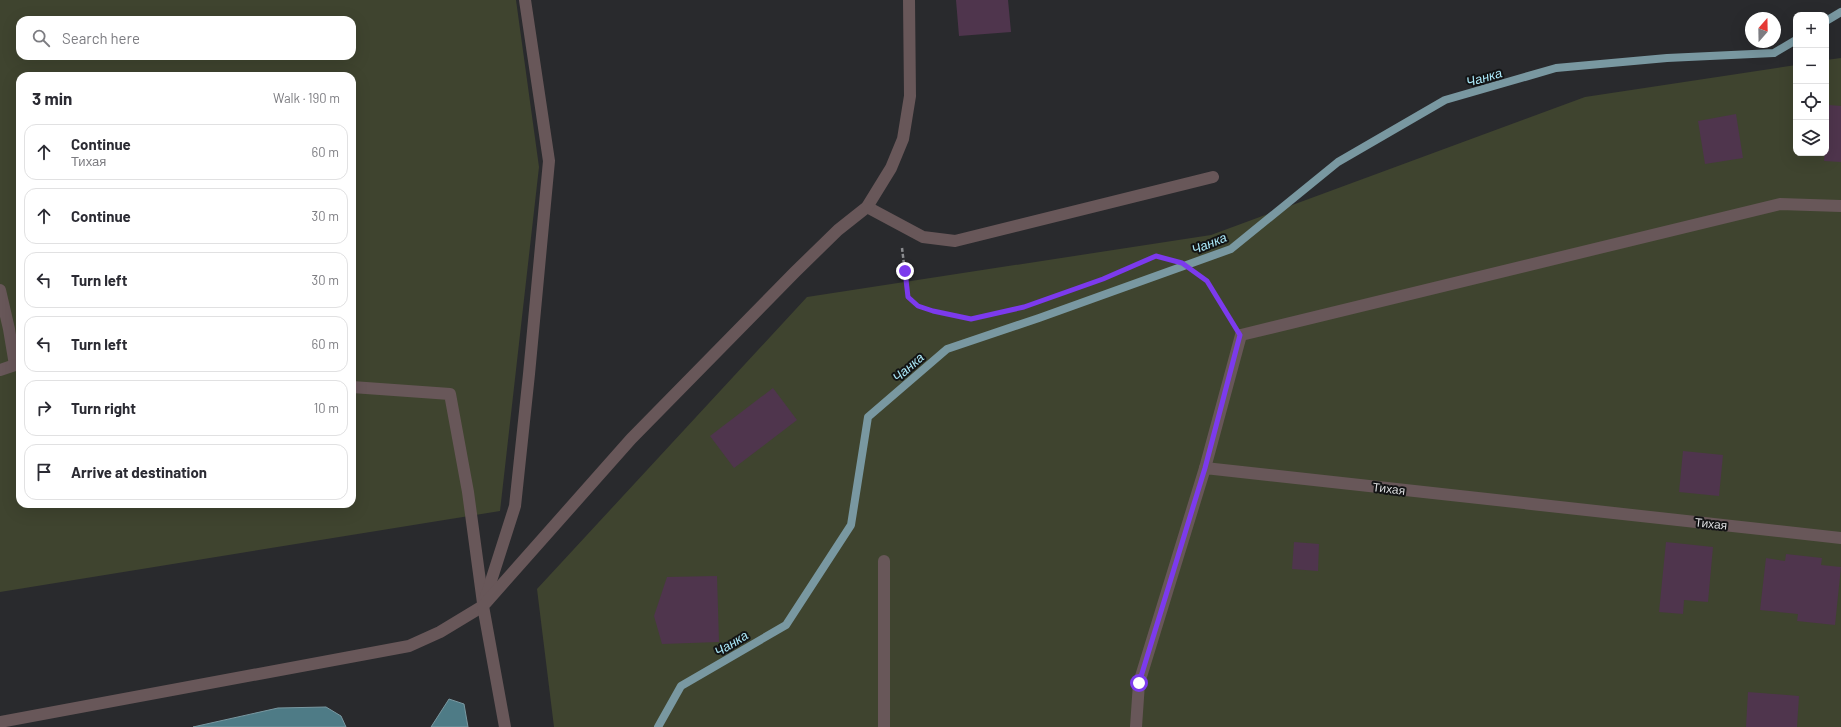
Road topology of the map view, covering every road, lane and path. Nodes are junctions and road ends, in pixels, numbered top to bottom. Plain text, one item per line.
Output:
1 (525, 0) edge
2 (909, 0) edge
3 (1213, 177) dead end
4 (1841, 206) edge
5 (867, 207) junction
6 (899, 224) junction
7 (0, 290) edge
8 (1240, 335) junction
9 (16, 357) edge
10 (16, 366) edge
11 (0, 370) edge
12 (356, 387) edge
13 (1205, 468) junction
14 (1841, 538) edge
15 (884, 561) dead end
16 (483, 606) junction
17 (0, 722) edge
18 (506, 727) edge
19 (884, 727) edge
20 (1136, 727) edge

1 - 16 street
2 - 5 street
3 - 6 street
4 - 8 street
5 - 6 street
5 - 16 street
6 - 8 path
7 - 9 street
8 - 13 street
10 - 11 street
12 - 16 street
13 - 14 street, Тихая
13 - 20 street
15 - 19 street
16 - 17 street
16 - 18 street

